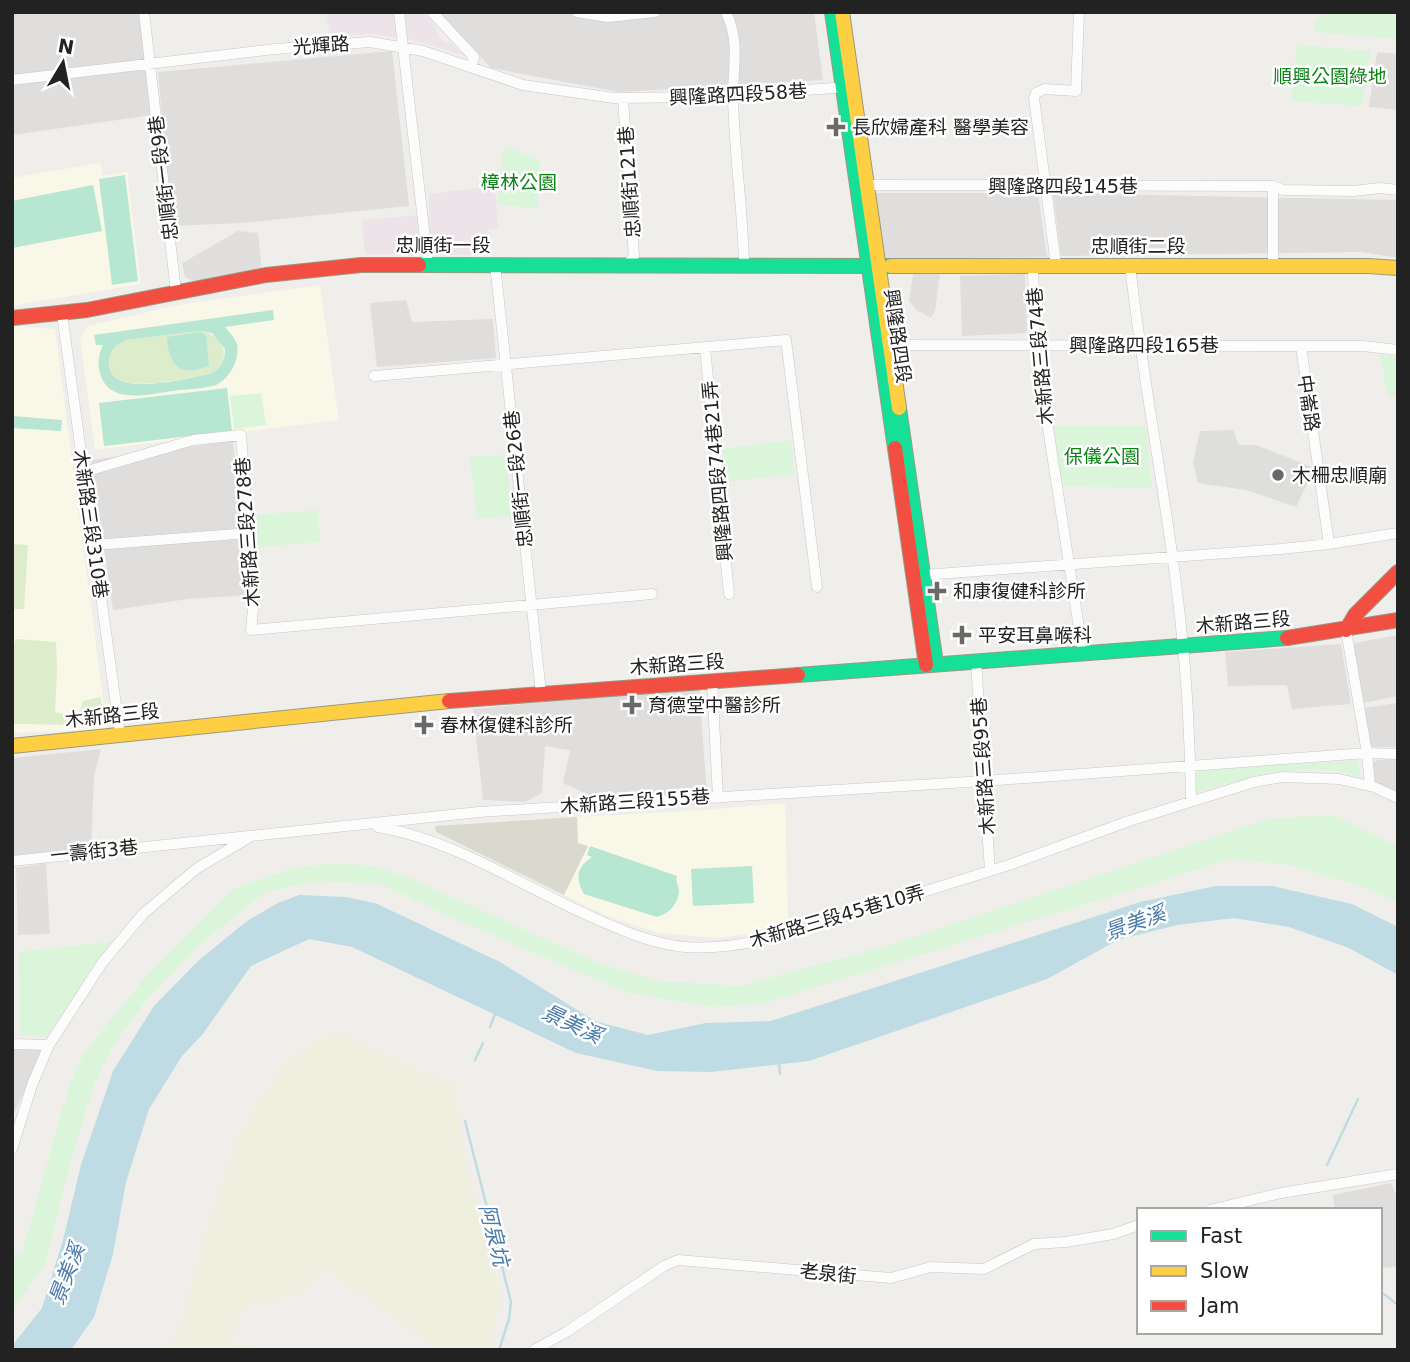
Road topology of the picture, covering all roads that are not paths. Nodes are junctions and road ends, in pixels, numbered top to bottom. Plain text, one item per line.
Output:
1 (144, 12) edge
2 (399, 12) edge
3 (432, 12) edge
4 (577, 12) edge
5 (655, 12) edge
6 (726, 12) edge
7 (832, 12) edge
8 (842, 12) edge
9 (1079, 12) edge
10 (403, 47) junction
11 (150, 64) junction
12 (471, 67) junction
13 (12, 80) edge
14 (848, 87) junction
15 (733, 96) junction
16 (623, 99) junction
17 (1044, 186) junction
18 (1273, 186) junction
19 (1398, 190) edge
20 (862, 191) junction
21 (428, 264) junction
22 (495, 264) junction
23 (628, 264) junction
24 (744, 265) junction
25 (873, 265) junction
26 (1033, 265) junction
27 (1056, 265) junction
28 (1130, 265) junction
29 (1273, 265) junction
30 (1398, 268) edge
31 (176, 292) junction
32 (62, 314) junction
33 (12, 318) edge
34 (1035, 344) junction
35 (890, 345) junction
36 (1139, 346) junction
37 (1301, 346) junction
38 (705, 348) junction
39 (1398, 350) edge
40 (506, 365) junction
41 (374, 376) dead end
42 (84, 472) junction
43 (249, 533) junction
44 (1398, 533) edge
45 (1329, 544) junction
46 (94, 545) junction
47 (1172, 558) junction
48 (1069, 565) junction
49 (1398, 572) edge
50 (923, 575) junction
51 (817, 587) dead end
52 (652, 594) dead end
53 (729, 594) dead end
54 (531, 605) junction
55 (1398, 620) edge
56 (1346, 630) junction
57 (1183, 646) junction
58 (1083, 654) junction
59 (976, 662) junction
60 (931, 665) junction
61 (712, 681) junction
62 (541, 693) junction
63 (120, 734) junction
64 (12, 746) edge
65 (1367, 753) junction
66 (1398, 754) edge
67 (1191, 765) junction
68 (984, 781) junction
69 (1370, 786) junction
70 (718, 798) junction
71 (1398, 798) edge
72 (1191, 801) junction
73 (363, 825) junction
74 (255, 836) junction
75 (12, 860) edge
76 (990, 871) junction
77 (12, 1044) edge
78 (49, 1045) junction
79 (12, 1149) edge
80 (1398, 1174) edge
81 (1218, 1208) edge
82 (1137, 1226) edge
83 (534, 1350) edge

1 - 11 street, 忠順街一段9巷
2 - 10 street
3 - 12 street
4 - 5 street
6 - 15 street
7 - 14 main road, 興隆路四段
8 - 14 main road, 興隆路四段
9 - 17 street
10 - 11 street, 光輝路
10 - 12 street, 光輝路
10 - 21 street
11 - 13 street, 光輝路
11 - 31 street, 忠順街一段9巷
12 - 16 street, 光輝路
14 - 15 street, 興隆路四段58巷
14 - 20 main road, 興隆路四段
15 - 16 street, 興隆路四段58巷
15 - 24 street
16 - 23 street, 忠順街121巷
17 - 18 street, 興隆路四段145巷
17 - 20 street, 興隆路四段145巷
17 - 27 street
18 - 19 street, 興隆路四段145巷
18 - 29 street
20 - 25 main road, 興隆路四段
21 - 22 main road, 忠順街一段
21 - 31 main road, 忠順街一段
22 - 23 main road, 忠順街一段
22 - 40 street, 忠順街一段26巷
23 - 24 main road, 忠順街一段
24 - 25 main road, 忠順街一段
25 - 26 main road, 忠順街二段
25 - 35 main road, 興隆路四段
25 - 60 main road, 興隆路四段
26 - 27 main road, 忠順街二段
26 - 34 street, 木新路三段74巷
27 - 28 main road, 忠順街二段
28 - 29 main road, 忠順街二段
28 - 36 street
29 - 30 main road, 忠順街二段
31 - 32 main road, 忠順街一段
32 - 33 main road, 忠順街一段
32 - 42 street, 木新路三段310巷
34 - 35 street, 興隆路四段165巷
34 - 36 street, 興隆路四段165巷
34 - 48 street, 木新路三段74巷
35 - 50 main road, 興隆路四段
36 - 37 street, 興隆路四段165巷
36 - 47 street
37 - 39 street, 興隆路四段165巷
37 - 45 street, 中崙路
38 - 40 street
38 - 51 street
38 - 53 street, 興隆路四段74巷21弄
40 - 41 street
40 - 54 street, 忠順街一段26巷
42 - 43 street, 木新路三段278巷
42 - 46 street, 木新路三段310巷
43 - 46 street
43 - 54 street, 木新路三段278巷
44 - 45 street
45 - 47 street
46 - 63 street, 木新路三段310巷
47 - 48 street
47 - 57 street
48 - 50 street
48 - 58 street, 木新路三段74巷
49 - 56 main road
50 - 60 main road, 興隆路四段
52 - 54 street
54 - 62 street, 忠順街一段26巷
55 - 56 main road, 木新路三段
56 - 57 main road, 木新路三段
56 - 65 street
57 - 58 main road, 木新路三段
57 - 67 street
58 - 59 main road, 木新路三段
59 - 60 main road, 木新路三段
59 - 68 street, 木新路三段95巷
60 - 61 main road, 木新路三段
61 - 62 main road, 木新路三段
61 - 70 street, 木新路三段155巷
62 - 63 main road, 木新路三段
63 - 64 main road, 木新路三段
65 - 66 street
65 - 67 street
65 - 69 street
67 - 68 street
67 - 72 street
68 - 70 street
68 - 76 street, 木新路三段95巷
69 - 71 street, 木新路三段45巷10弄
69 - 72 street, 木新路三段45巷10弄
70 - 73 street, 木新路三段155巷
72 - 76 street, 木新路三段45巷10弄
73 - 74 street, 一壽街3巷
73 - 76 street, 木新路三段45巷10弄
74 - 75 street, 一壽街3巷
74 - 78 street
77 - 78 street
78 - 79 street
80 - 81 street
82 - 83 street, 老泉街

